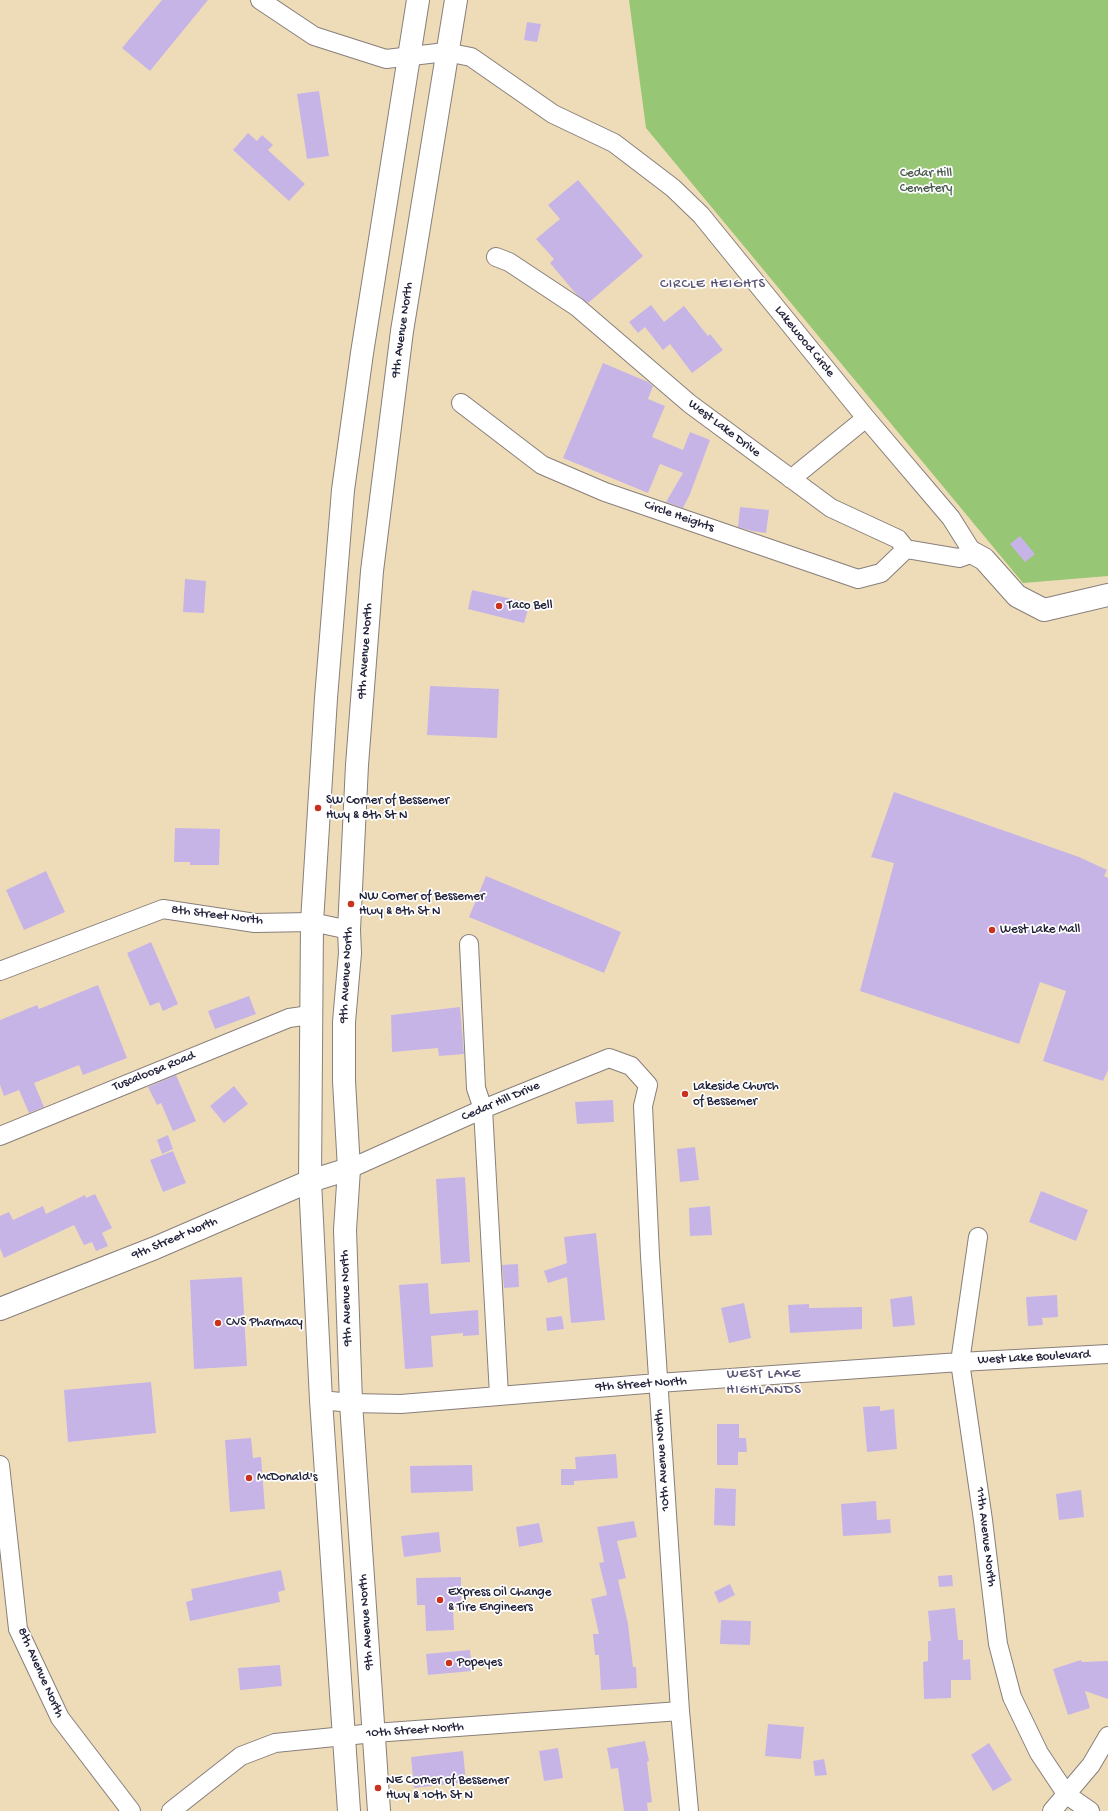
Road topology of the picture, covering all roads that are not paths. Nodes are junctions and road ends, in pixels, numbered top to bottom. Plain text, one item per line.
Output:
1 (260, 0) edge
2 (418, 0) edge
3 (456, 0) edge
4 (446, 52) junction
5 (409, 56) junction
6 (496, 257) dead end
7 (461, 403) dead end
8 (866, 418) junction
9 (791, 479) junction
10 (906, 549) junction
11 (972, 553) junction
12 (1108, 595) edge
13 (312, 922) junction
14 (349, 930) junction
15 (469, 944) dead end
16 (0, 971) edge
17 (310, 1015) junction
18 (648, 1085) joint
19 (483, 1109) junction
20 (0, 1136) edge
21 (349, 1169) junction
22 (310, 1181) junction
23 (978, 1237) dead end
24 (0, 1309) edge
25 (1108, 1354) edge
26 (960, 1362) junction
27 (658, 1383) junction
28 (499, 1395) junction
29 (321, 1400) junction
30 (351, 1403) junction
31 (0, 1465) edge
32 (680, 1711) junction
33 (374, 1733) junction
34 (1108, 1736) edge
35 (344, 1737) junction
36 (1067, 1795) junction
37 (131, 1811) edge
38 (171, 1811) edge
39 (349, 1811) edge
40 (379, 1811) edge
41 (689, 1811) edge
42 (1052, 1811) edge
43 (1090, 1811) edge

1 - 5 street
2 - 5 main road
3 - 4 main road, 9th Avenue North
4 - 5 street
4 - 8 street, Lakewood Circle
4 - 14 main road, 9th Avenue North
5 - 13 main road
6 - 9 street, West Lake Drive
7 - 10 street, Circle Heights
8 - 9 street
8 - 11 street, Lakewood Circle
9 - 10 street, West Lake Drive
10 - 11 street
11 - 12 main road
13 - 14 street, 8th Street North
13 - 16 street, 8th Street North
13 - 17 main road
14 - 21 main road, 9th Avenue North
15 - 19 street
17 - 20 street, Tuscaloosa Road
17 - 22 main road
18 - 19 street, Cedar Hill Drive
18 - 27 street, 10th Avenue North
19 - 21 street, Cedar Hill Drive
19 - 28 street
21 - 22 main road, 9th Street North
21 - 30 main road, 9th Avenue North
22 - 24 main road, 9th Street North
22 - 29 main road
23 - 26 street, 11th Avenue North
25 - 26 street, West Lake Boulevard
26 - 27 street, 9th Street North
26 - 36 street, 11th Avenue North
27 - 28 street, 9th Street North
27 - 32 street, 10th Avenue North
28 - 30 street, 9th Street North
29 - 30 street, 9th Street North
29 - 35 main road
30 - 33 main road, 9th Avenue North
31 - 37 street, 8th Avenue North
32 - 33 street, 10th Street North
32 - 41 street, 10th Avenue North
33 - 35 street, 10th Street North
33 - 40 main road, 9th Avenue North
34 - 36 street
35 - 38 street, 10th Street North
35 - 39 main road
36 - 42 street
36 - 43 street, 11th Avenue North

